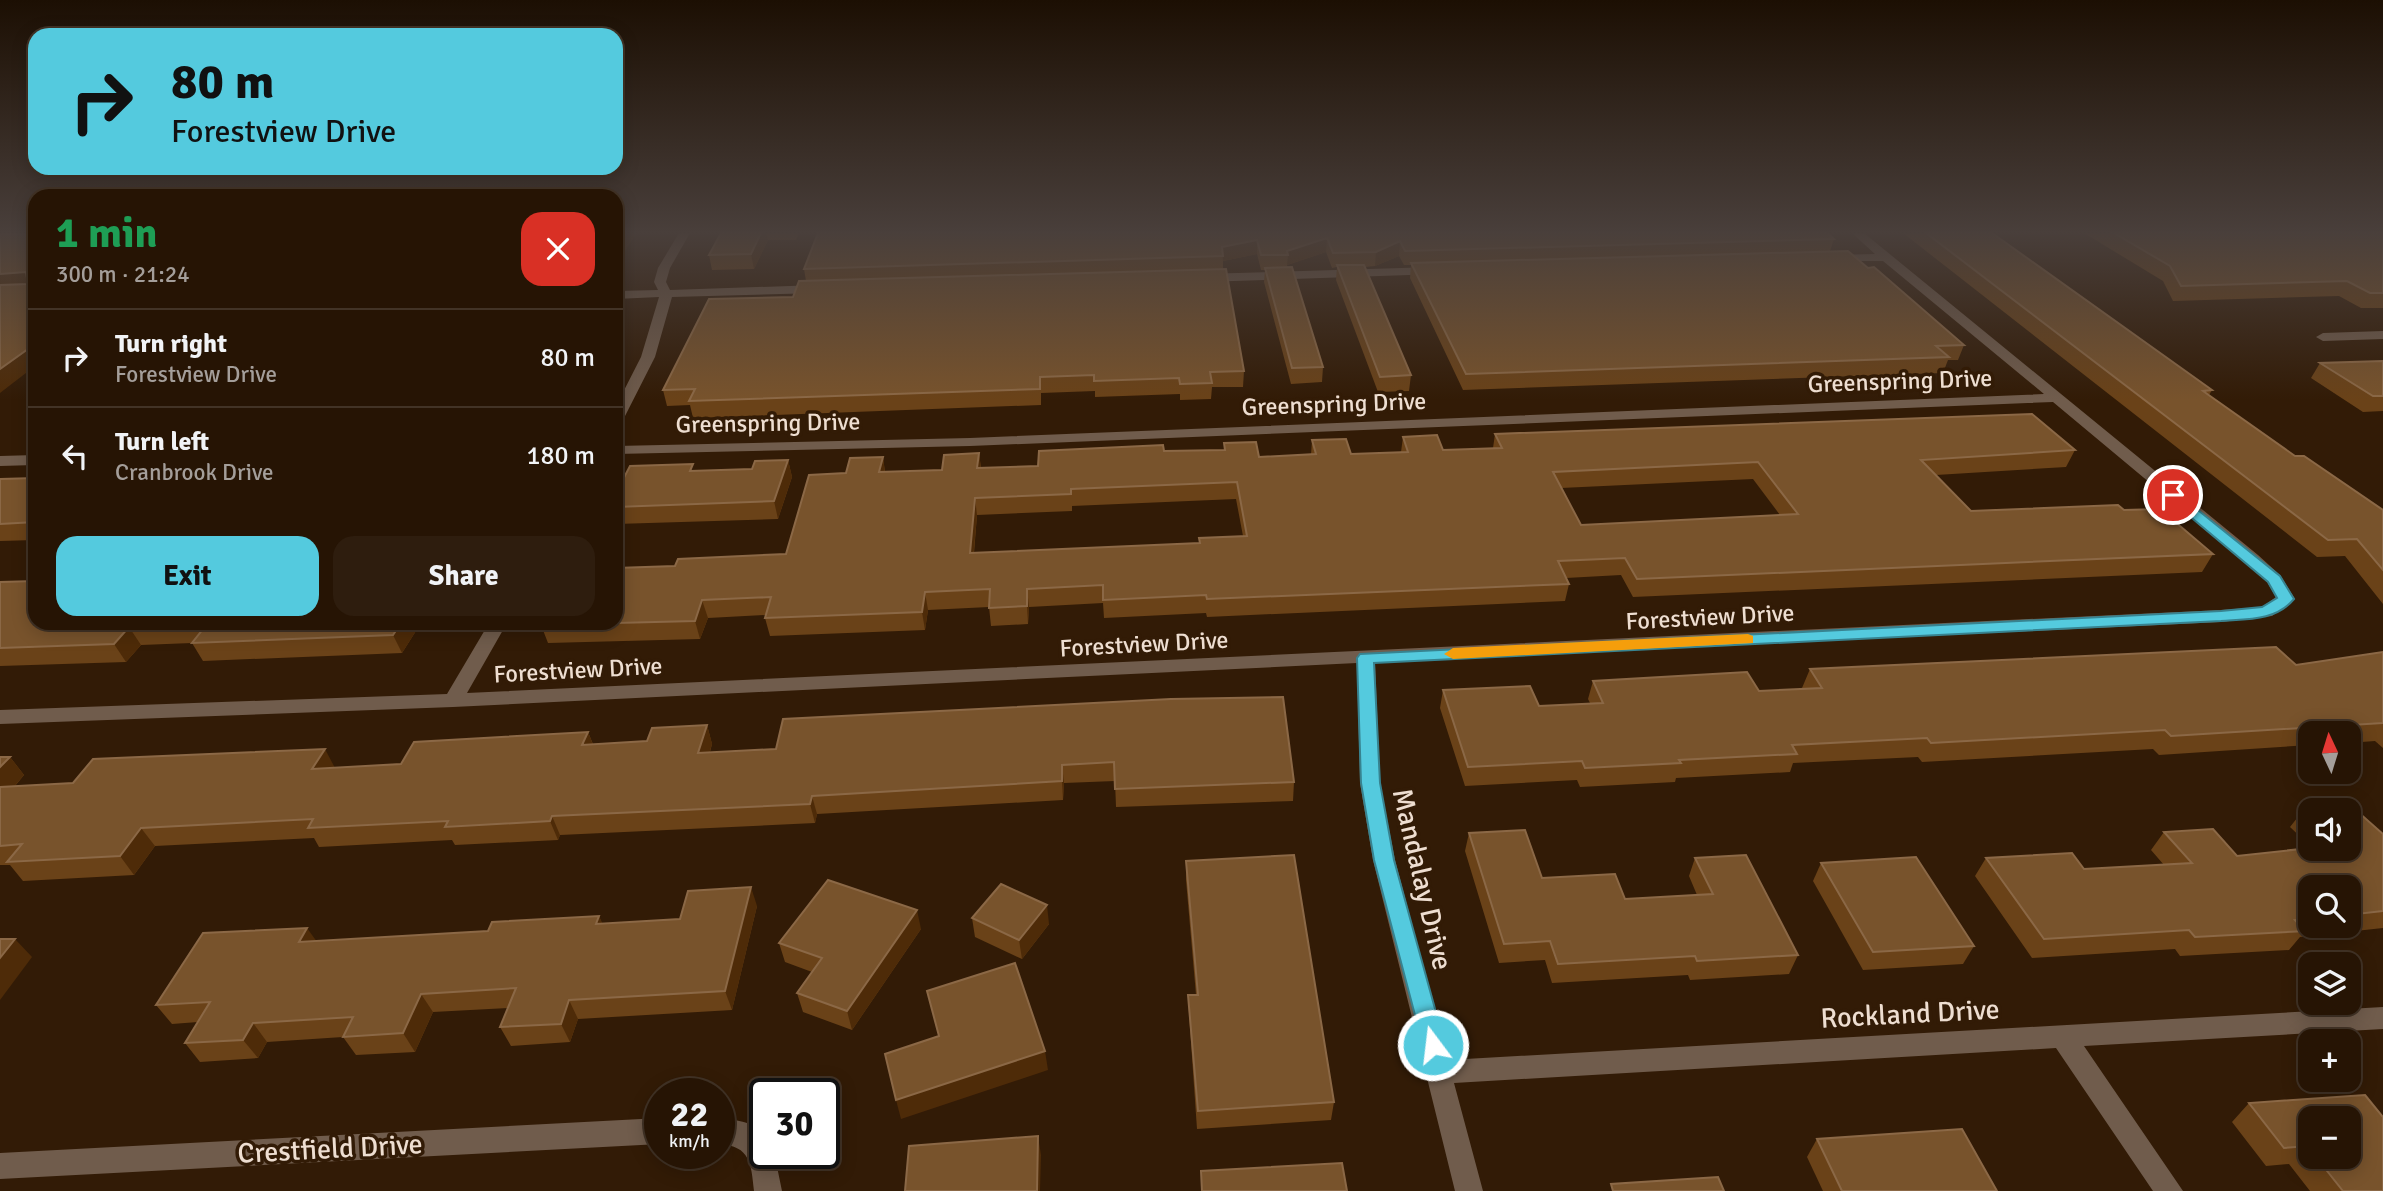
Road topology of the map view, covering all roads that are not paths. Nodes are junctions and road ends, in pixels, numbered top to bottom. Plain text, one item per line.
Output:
1 (663, 289) edge
2 (830, 289) edge
3 (1923, 289) edge
4 (666, 294) junction
5 (623, 295) edge
6 (2383, 335) edge
7 (2323, 337) dead end
8 (2053, 398) junction
9 (623, 406) edge
10 (623, 450) edge
11 (28, 460) edge
12 (0, 461) edge
13 (494, 630) edge
14 (1366, 658) junction
15 (453, 700) junction
16 (0, 717) edge
17 (2383, 1018) edge
18 (2062, 1035) junction
19 (1440, 1072) junction
20 (644, 1132) edge
21 (735, 1132) edge
22 (0, 1166) edge
23 (768, 1191) edge
24 (1469, 1191) edge
25 (2169, 1191) edge

1 - 4 street
2 - 4 street
3 - 8 street
4 - 5 street
4 - 9 street
6 - 7 street
8 - 10 street, Greenspring Drive
8 - 14 street, Forestview Drive
11 - 12 street
13 - 15 street
14 - 15 street, Forestview Drive
14 - 19 street, Mandalay Drive
15 - 16 street, Forestview Drive
17 - 18 street, Rockland Drive
18 - 19 street, Rockland Drive
18 - 25 street
19 - 24 street, Mandalay Drive
20 - 22 street, Crestfield Drive
21 - 23 street

